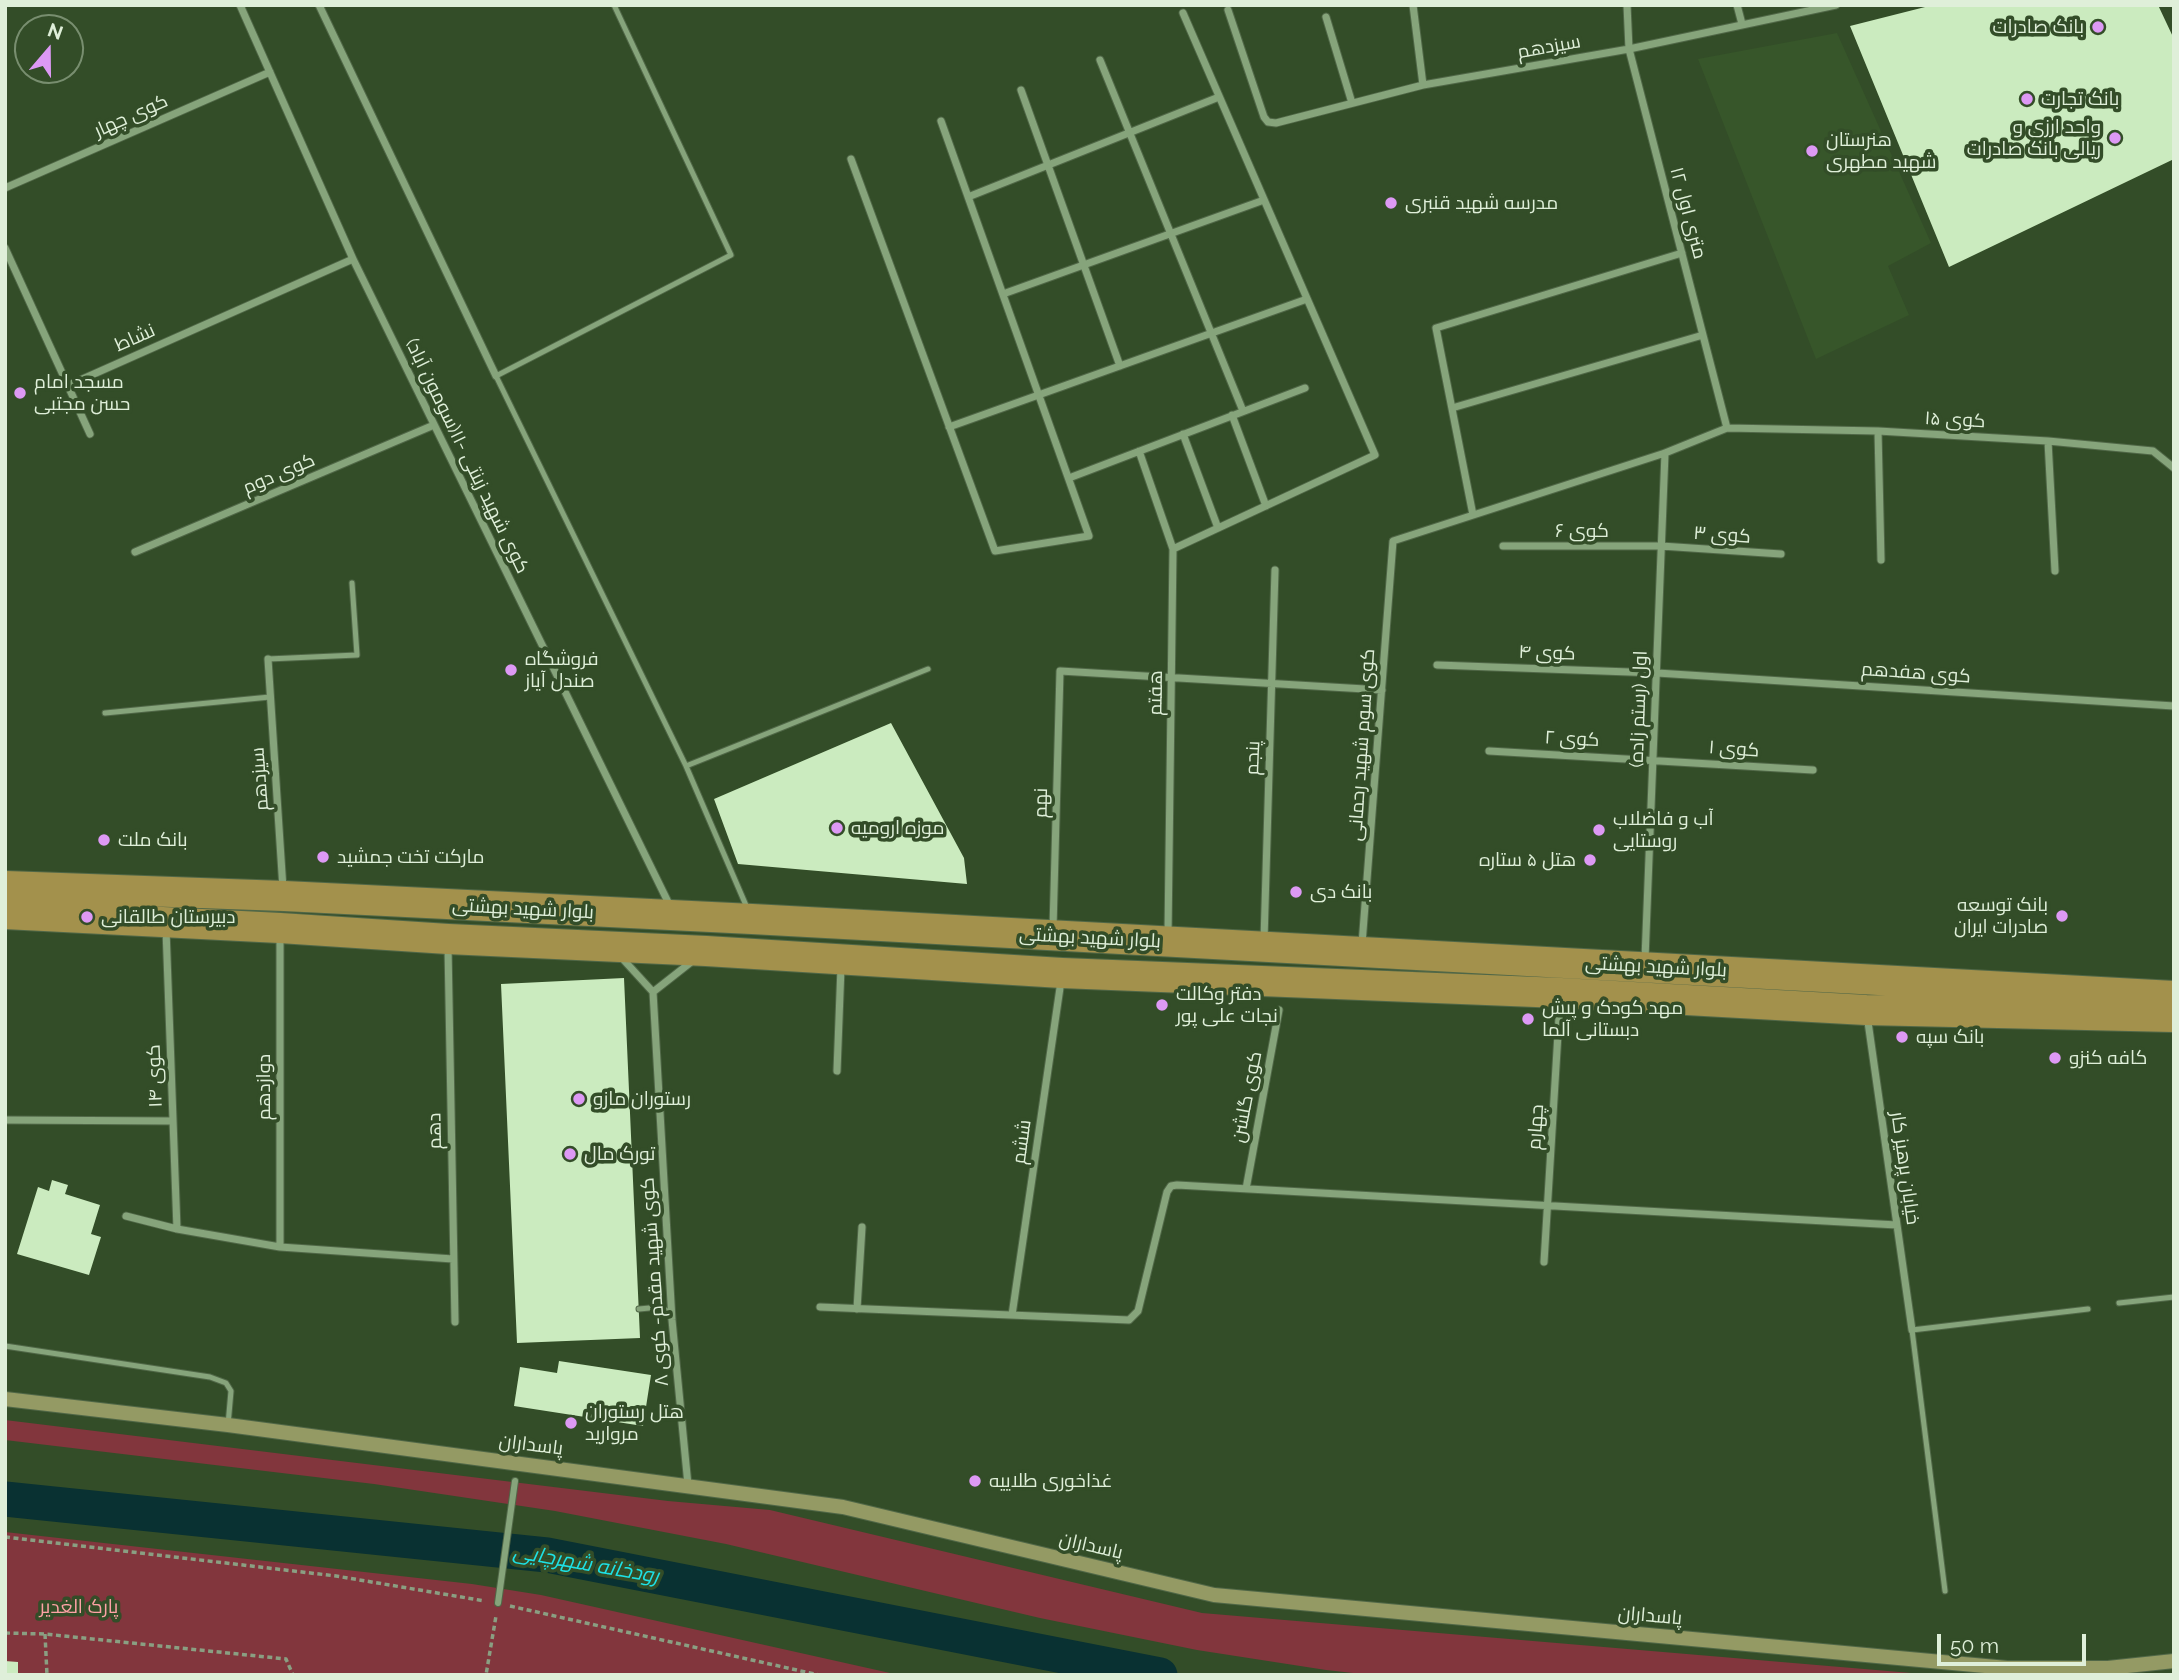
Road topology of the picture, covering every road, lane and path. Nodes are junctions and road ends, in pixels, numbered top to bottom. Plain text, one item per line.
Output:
1 (240, 5) edge
2 (319, 5) edge
3 (614, 5) edge
4 (1412, 5) edge
5 (1627, 5) edge
6 (1737, 5) edge
7 (1836, 5) edge
8 (1228, 10) dead end
9 (1183, 13) dead end
10 (1326, 17) dead end
11 (1742, 24) junction
12 (1629, 49) junction
13 (1100, 60) dead end
14 (270, 72) junction
15 (1423, 85) junction
16 (1021, 90) dead end
17 (1219, 97) junction
18 (1352, 103) junction
19 (941, 121) dead end
20 (1130, 132) junction
21 (851, 159) dead end
22 (1048, 165) junction
23 (5, 188) edge
24 (968, 197) junction
25 (1264, 200) junction
26 (1171, 233) junction
27 (5, 248) edge
28 (1682, 253) junction
29 (353, 259) junction
30 (1084, 264) junction
31 (15, 270) junction
32 (5, 274) edge
33 (1003, 294) junction
34 (1307, 299) junction
35 (1212, 334) junction
36 (1703, 335) junction
37 (1120, 366) junction
38 (496, 376) junction
39 (69, 385) junction
40 (1305, 388) dead end
41 (1039, 395) junction
42 (1452, 408) junction
43 (1243, 411) junction
44 (1232, 415) junction
45 (434, 425) junction
46 (949, 427) junction
47 (1727, 428) junction
48 (1878, 431) junction
49 (90, 434) dead end
50 (1182, 434) junction
51 (2049, 441) junction
52 (1139, 451) junction
53 (1665, 453) junction
54 (2174, 468) edge
55 (1069, 478) junction
56 (1266, 506) junction
57 (1473, 515) junction
58 (1217, 528) junction
59 (1503, 546) dead end
60 (1661, 546) junction
61 (1173, 549) junction
62 (135, 552) dead end
63 (1782, 554) dead end
64 (1881, 560) dead end
65 (1275, 570) dead end
66 (2055, 571) dead end
67 (352, 583) dead end
68 (268, 659) joint
69 (1437, 665) dead end
70 (928, 669) dead end
71 (1657, 673) junction
72 (1172, 677) junction
73 (1271, 684) junction
74 (1381, 690) junction
75 (270, 696) junction
76 (2174, 706) edge
77 (105, 713) dead end
78 (1489, 751) dead end
79 (1653, 759) junction
80 (686, 766) junction
81 (1813, 770) dead end
82 (25, 896) edge
83 (284, 896) junction
84 (5, 914) edge
85 (675, 916) junction
86 (752, 919) junction
87 (166, 922) junction
88 (280, 928) junction
89 (1053, 936) junction
90 (448, 939) junction
91 (1168, 942) junction
92 (611, 947) junction
93 (1264, 947) junction
94 (706, 951) junction
95 (1362, 951) junction
96 (841, 960) junction
97 (1645, 966) junction
98 (1062, 973) junction
99 (2174, 977) edge
100 (653, 992) junction
101 (1561, 993) junction
102 (2174, 996) edge
103 (2071, 1002) junction
104 (1279, 1010) dead end
105 (1866, 1010) junction
106 (2174, 1017) edge
107 (2174, 1032) edge
108 (836, 1071) dead end
109 (5, 1120) edge
110 (173, 1121) junction
111 (1246, 1189) junction
112 (1546, 1206) junction
113 (126, 1216) dead end
114 (1897, 1225) junction
115 (862, 1227) dead end
116 (177, 1229) junction
117 (280, 1247) junction
118 (453, 1259) junction
119 (1544, 1262) dead end
120 (2174, 1297) edge
121 (2119, 1303) dead end
122 (820, 1307) dead end
123 (639, 1309) dead end
124 (857, 1309) junction
125 (2088, 1309) dead end
126 (1012, 1315) junction
127 (672, 1320) junction
128 (455, 1322) dead end
129 (1912, 1330) junction
130 (5, 1346) edge
131 (5, 1399) edge
132 (228, 1425) junction
133 (515, 1481) dead end
134 (688, 1485) junction
135 (5, 1537) edge
136 (1945, 1591) dead end
137 (498, 1603) junction
138 (5, 1633) edge
139 (45, 1634) junction
140 (2174, 1661) edge
141 (47, 1675) edge
142 (293, 1675) edge
143 (480, 1675) edge
144 (819, 1675) edge

1 - 14 street, کوی شهید زینتی -۱۱(سومون آباد)
2 - 38 street
3 - 38 lane
4 - 15 street
5 - 12 street, ۱۲ متری اول
6 - 11 street
7 - 11 street, سیزدهم
8 - 18 street, سیزدهم
9 - 17 street
10 - 18 street
11 - 12 street, سیزدهم
12 - 15 street, سیزدهم
12 - 28 street, ۱۲ متری اول
13 - 20 street
14 - 23 street, کوی چهار
14 - 29 street, کوی شهید زینتی -۱۱(سومون آباد)
15 - 18 street, سیزدهم
16 - 22 street
17 - 20 street
17 - 25 street
19 - 24 street
20 - 22 street
20 - 26 street
21 - 46 street
22 - 24 street
22 - 30 street
24 - 33 street
25 - 26 street
25 - 34 street
26 - 30 street
26 - 35 street
27 - 31 street
28 - 36 street, ۱۲ متری اول
28 - 42 street
29 - 39 street, نشاط
29 - 45 street, کوی شهید زینتی -۱۱(سومون آباد)
30 - 33 street
30 - 37 street
31 - 32 street
31 - 39 street
33 - 41 street
34 - 35 street
34 - 56 street
35 - 37 street
35 - 43 street
36 - 42 street
36 - 47 street, ۱۲ متری اول
37 - 41 street
38 - 80 lane
39 - 49 street
40 - 43 street
41 - 46 street
41 - 55 street
42 - 57 street
43 - 44 street
44 - 50 street
44 - 56 street
45 - 62 street, کوی دوم
45 - 85 street, کوی شهید زینتی -۱۱(سومون آباد)
46 - 55 street
47 - 48 street, کوی ۱۵
47 - 53 street
48 - 51 street, کوی ۱۵
48 - 64 street
50 - 52 street
50 - 58 street
51 - 54 street, کوی ۱۵
51 - 66 street
52 - 55 street
52 - 61 street, هفتم
53 - 57 street
53 - 60 street, اول (رستم زاده)
56 - 58 street
57 - 74 street, کوی سوم شهید رحمانی
58 - 61 street
59 - 60 street, کوی ۶
60 - 63 street, کوی ۳
60 - 71 street, اول (رستم زاده)
61 - 72 street, هفتم
65 - 73 street, پنجم
67 - 68 lane
68 - 75 street, سیزدهم
69 - 71 street, کوی ۴
70 - 80 lane
71 - 76 street, کوی هفدهم
71 - 79 street, اول (رستم زاده)
72 - 73 street
72 - 89 street, نهم
72 - 91 street, هفتم
73 - 74 street
73 - 93 street, پنجم
74 - 95 street, کوی سوم شهید رحمانی
75 - 77 lane
75 - 83 street, سیزدهم
78 - 79 street, کوی ۲
79 - 81 street, کوی ۱
79 - 97 street, اول (رستم زاده)
80 - 86 lane
82 - 83 main road, بلوار شهید بهشتی
82 - 84 main road, بلوار شهید بهشتی
82 - 87 main road, بلوار شهید بهشتی
83 - 85 main road, بلوار شهید بهشتی
85 - 86 main road, بلوار شهید بهشتی
86 - 89 main road, بلوار شهید بهشتی
87 - 88 main road, بلوار شهید بهشتی
87 - 110 street, کوی ۱۴
88 - 90 main road, بلوار شهید بهشتی
88 - 117 street, دوازدهم
89 - 91 main road, بلوار شهید بهشتی
90 - 92 main road, بلوار شهید بهشتی
90 - 118 street, دهم
91 - 93 main road, بلوار شهید بهشتی
92 - 94 main road, بلوار شهید بهشتی
92 - 100 street
93 - 95 main road, بلوار شهید بهشتی
94 - 96 main road, بلوار شهید بهشتی
94 - 100 street
95 - 97 main road, بلوار شهید بهشتی
96 - 98 main road, بلوار شهید بهشتی
96 - 108 street
97 - 103 main road, بلوار شهید بهشتی
98 - 101 main road, بلوار شهید بهشتی
98 - 126 street, ششم
99 - 103 main road
100 - 127 street, کوی شهید مقدم- کوی ۸
101 - 105 main road, بلوار شهید بهشتی
101 - 112 street, چهارم
102 - 103 main road, بلوار شهید بهشتی
103 - 105 main road, بلوار شهید بهشتی
103 - 106 main road, بلوار شهید بهشتی
103 - 107 main road
104 - 111 street, کوی گلشن
105 - 114 street, خیابان پرهیز کار
109 - 110 street
110 - 116 street, کوی ۱۴
111 - 112 street
111 - 126 street
112 - 114 street
112 - 119 street, چهارم
113 - 116 street
114 - 129 street, خیابان پرهیز کار
115 - 124 street
116 - 117 street
117 - 118 street
118 - 128 street, دهم
120 - 121 lane
122 - 124 street
123 - 127 lane
124 - 126 street
125 - 129 lane
127 - 134 street, کوی شهید مقدم- کوی ۸
129 - 136 lane
130 - 132 lane
131 - 132 main road, پاسداران
132 - 134 main road, پاسداران
133 - 137 street
134 - 140 main road, پاسداران
135 - 137 path
137 - 143 path
137 - 144 path
138 - 139 path
139 - 141 path
139 - 142 path

